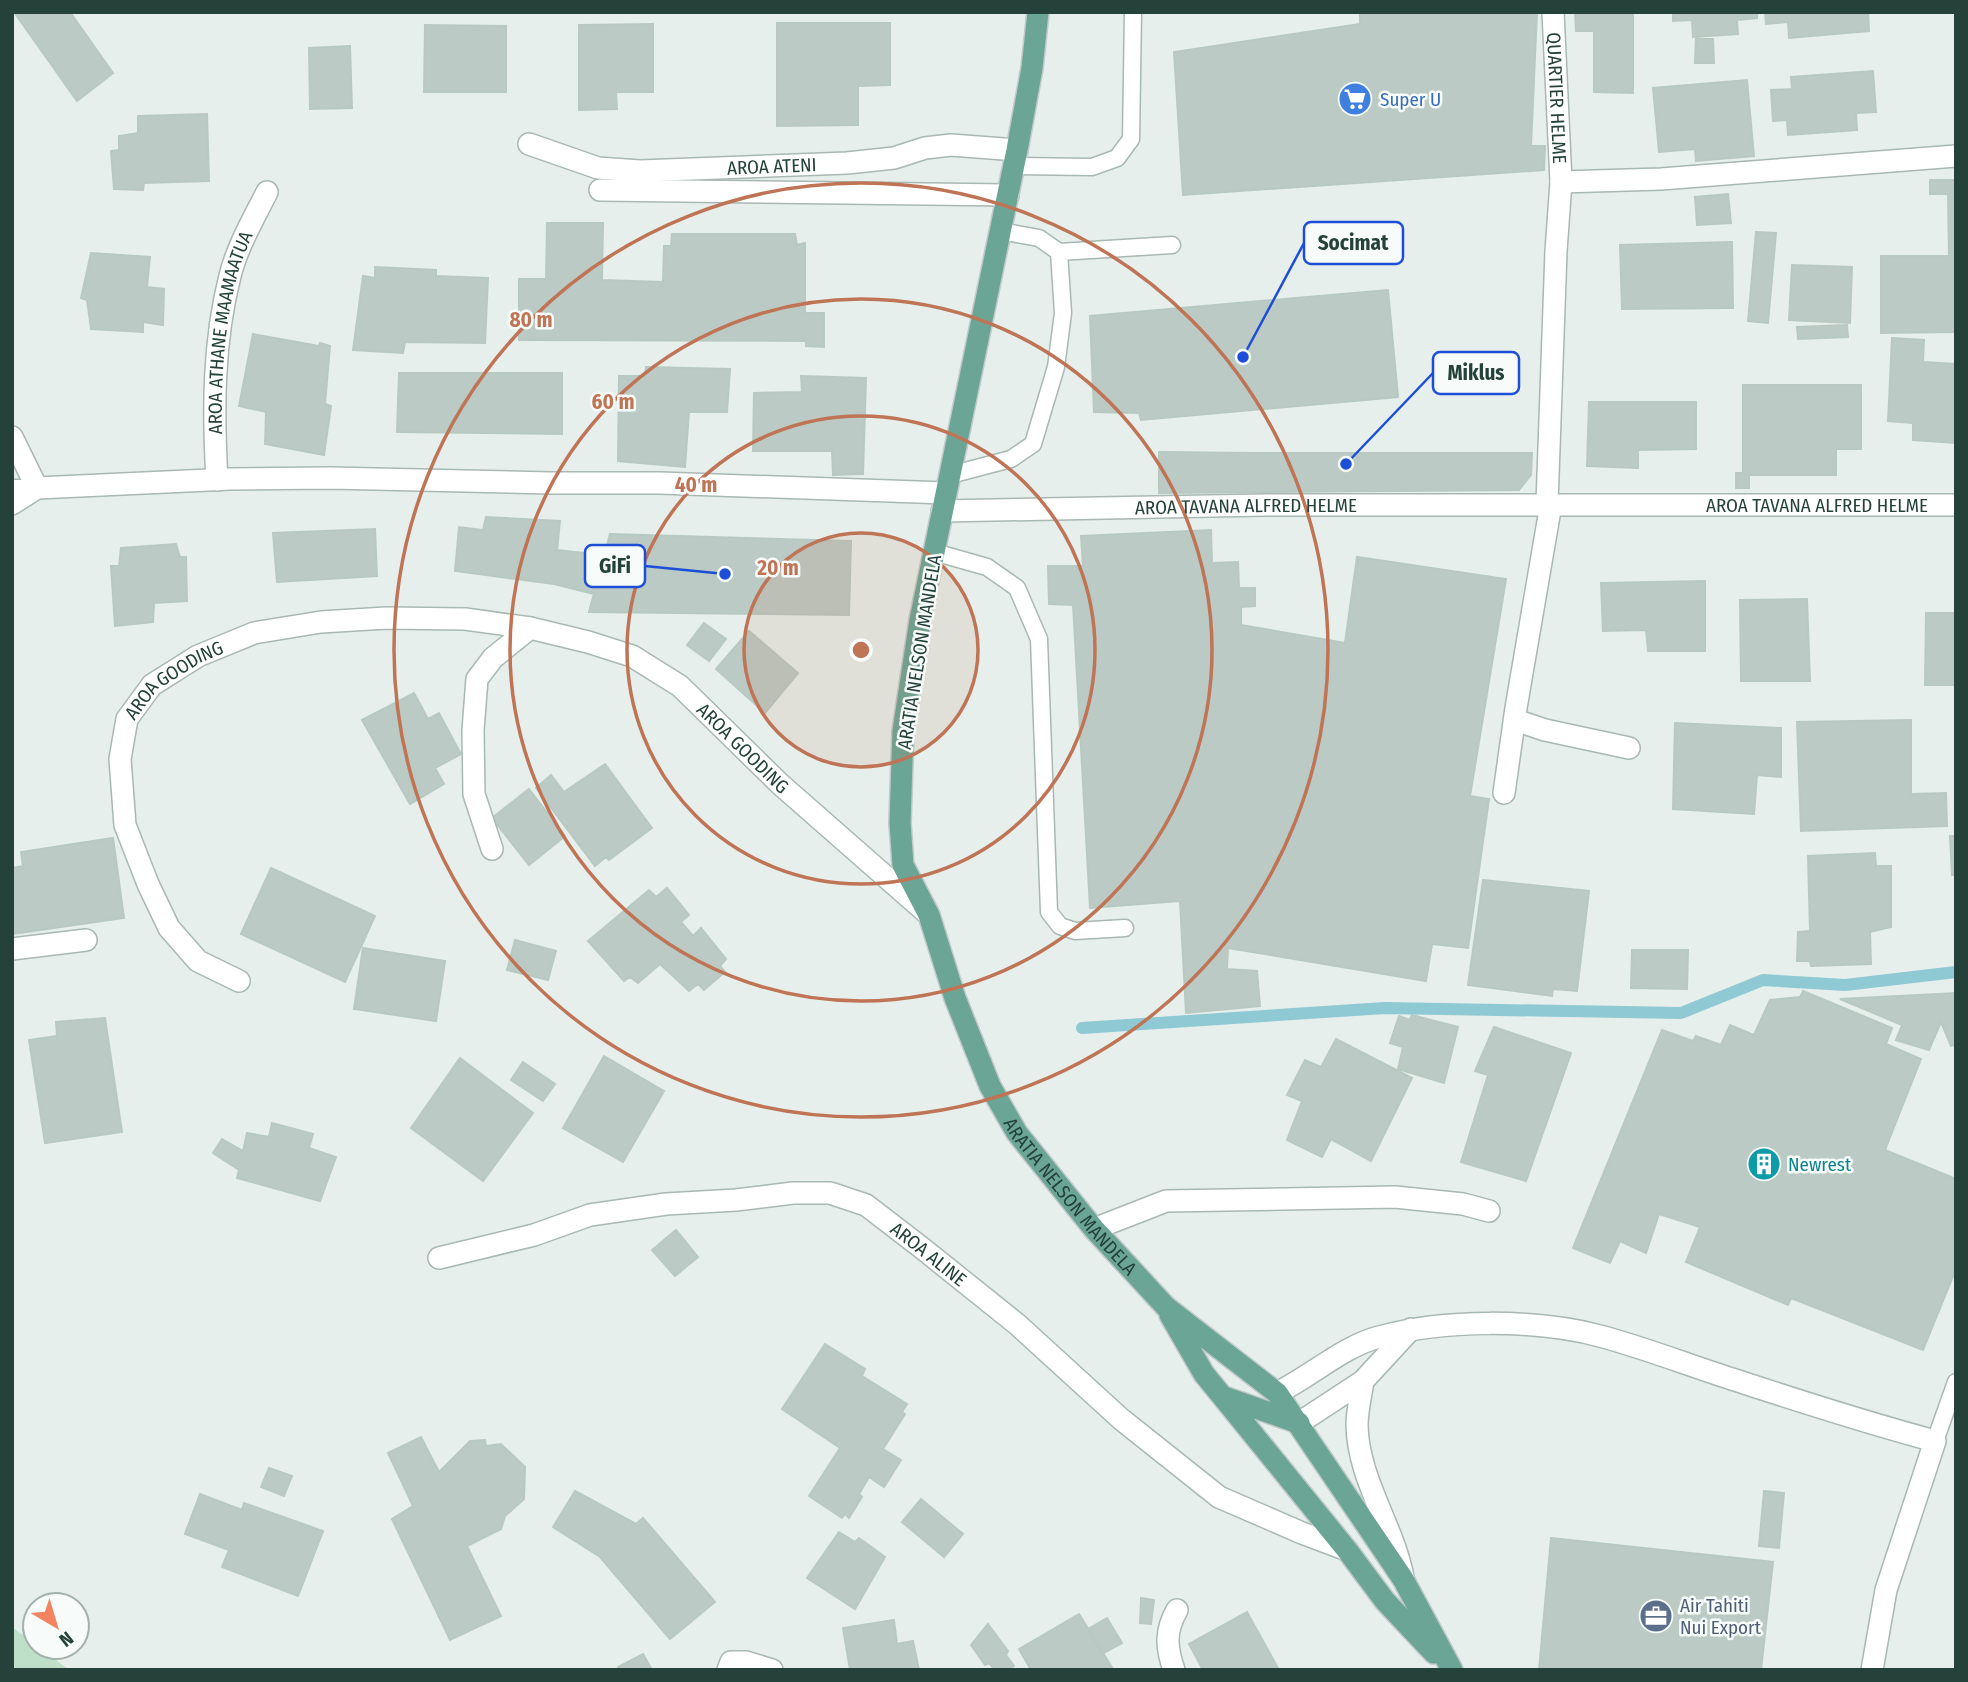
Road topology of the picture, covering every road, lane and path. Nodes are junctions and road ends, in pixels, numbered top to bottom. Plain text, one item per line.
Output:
1 (1038, 12) edge
2 (1133, 12) edge
3 (1553, 12) edge
4 (528, 144) dead end
5 (1956, 156) edge
6 (1015, 158) junction
7 (1561, 182) junction
8 (600, 190) dead end
9 (267, 192) dead end
10 (1008, 195) junction
11 (1000, 231) junction
12 (1172, 245) dead end
13 (1059, 252) junction
14 (12, 437) edge
15 (217, 480) junction
16 (12, 488) edge
17 (37, 488) junction
18 (946, 493) junction
19 (12, 504) edge
20 (1549, 504) junction
21 (1956, 505) edge
22 (934, 552) junction
23 (530, 628) junction
24 (1515, 720) junction
25 (1629, 748) dead end
26 (1504, 793) dead end
27 (492, 849) dead end
28 (929, 915) junction
29 (1125, 928) dead end
30 (86, 940) dead end
31 (12, 949) edge
32 (239, 981) dead end
33 (1489, 1210) dead end
34 (1094, 1229) junction
35 (439, 1258) dead end
36 (1166, 1307) junction
37 (1413, 1328) junction
38 (1363, 1381) junction
39 (1956, 1382) edge
40 (1277, 1392) junction
41 (1222, 1396) junction
42 (1299, 1423) junction
43 (1935, 1441) junction
44 (1347, 1550) junction
45 (1403, 1579) junction
46 (1177, 1610) dead end
47 (728, 1670) edge
48 (772, 1670) edge
49 (1174, 1670) edge
50 (1451, 1670) edge
51 (1872, 1670) edge

1 - 6 main road, ARATIA NELSON MANDELA
2 - 6 lane
3 - 7 street, QUARTIER HELME
4 - 6 street, AROA ATENI
5 - 7 street
6 - 10 main road, ARATIA NELSON MANDELA
7 - 20 street, QUARTIER HELME
8 - 10 street
9 - 15 street, AROA ATHANE MAAMAATUA
10 - 11 main road, ARATIA NELSON MANDELA
11 - 13 lane
11 - 18 main road, ARATIA NELSON MANDELA
12 - 13 lane
13 - 18 lane
14 - 17 street
15 - 17 street, AROA TAVANA ALFRED HELME
15 - 18 street, AROA TAVANA ALFRED HELME
16 - 17 lane
17 - 19 street
18 - 20 street, AROA TAVANA ALFRED HELME
18 - 22 main road, ARATIA NELSON MANDELA
20 - 21 street, AROA TAVANA ALFRED HELME
20 - 24 street
22 - 28 main road, ARATIA NELSON MANDELA
22 - 29 lane
23 - 27 street
23 - 28 street, AROA GOODING
23 - 32 street, AROA GOODING
24 - 25 street
24 - 26 street
28 - 34 main road, ARATIA NELSON MANDELA
30 - 31 street
33 - 34 street
34 - 36 main road, ARATIA NELSON MANDELA
35 - 44 street, AROA ALINE
36 - 40 main road, ARATIA NELSON MANDELA
36 - 41 main road, ARATIA NELSON MANDELA
37 - 38 street
37 - 40 street
37 - 43 street
38 - 42 street
38 - 45 street
39 - 43 lane
40 - 42 main road, ARATIA NELSON MANDELA
41 - 42 main road
41 - 44 main road, ARATIA NELSON MANDELA
42 - 45 main road, ARATIA NELSON MANDELA
43 - 51 street
44 - 50 main road, ARATIA NELSON MANDELA
45 - 50 main road, ARATIA NELSON MANDELA
46 - 49 street
47 - 48 street

